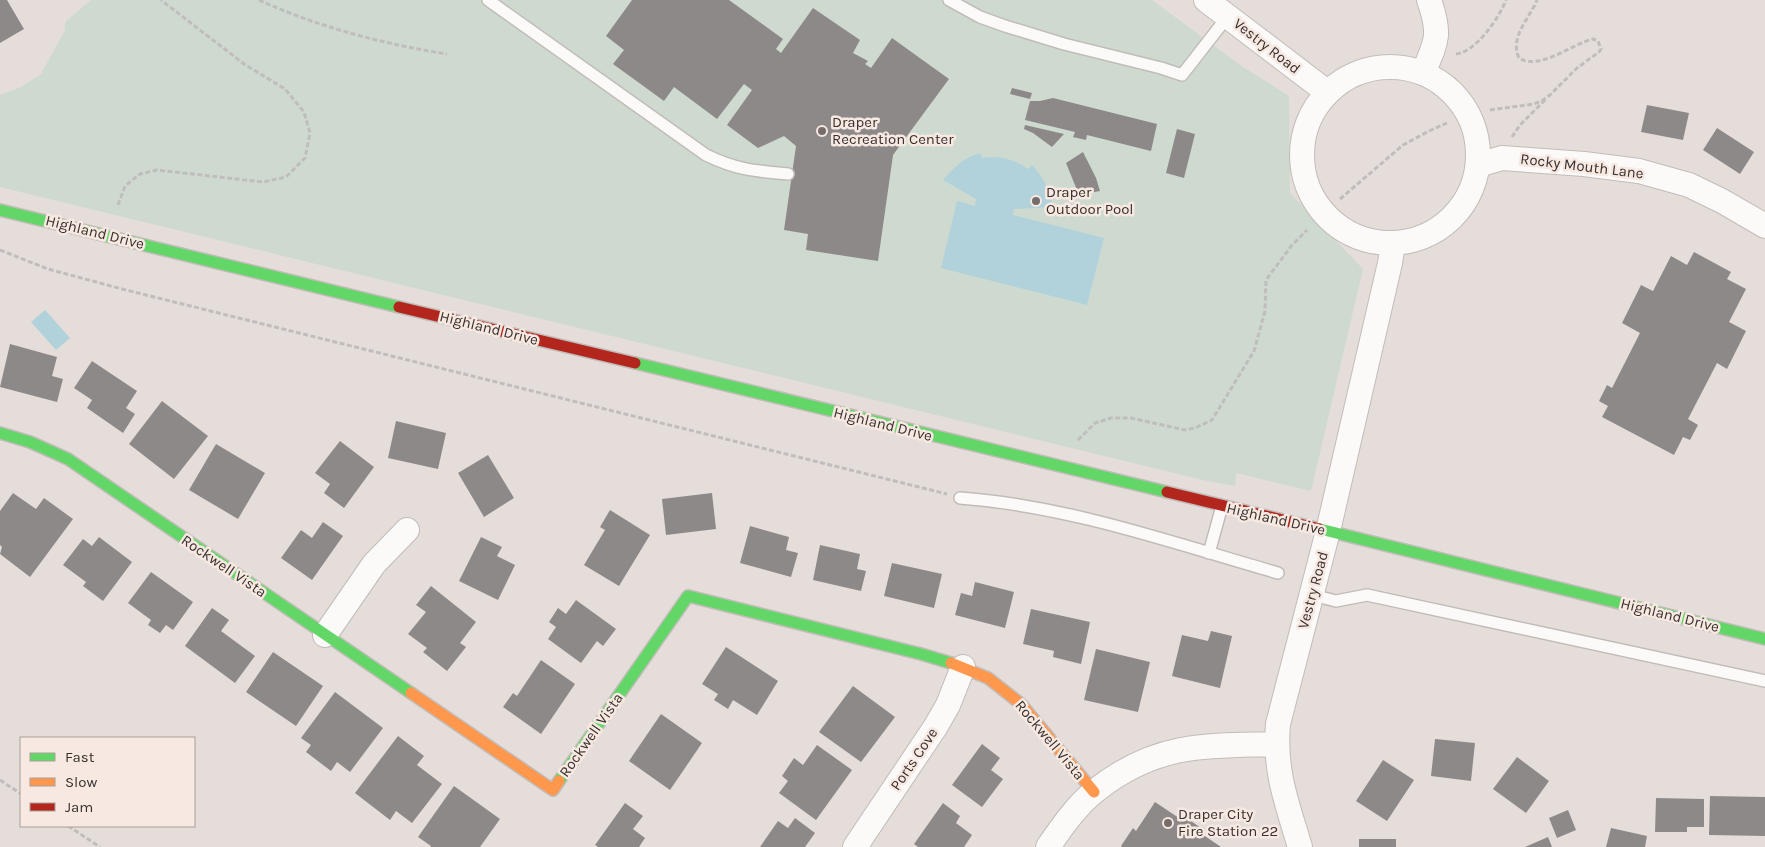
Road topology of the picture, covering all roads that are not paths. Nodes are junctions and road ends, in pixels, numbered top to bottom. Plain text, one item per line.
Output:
1 (488, 0) edge
2 (948, 0) edge
3 (1206, 0) edge
4 (1429, 0) edge
5 (1228, 16) junction
6 (1423, 73) junction
7 (1327, 92) junction
8 (1478, 165) junction
9 (788, 174) dead end
10 (0, 210) edge
11 (1765, 226) edge
12 (1393, 244) junction
13 (0, 433) edge
14 (960, 498) road end
15 (1222, 506) junction
16 (407, 530) dead end
17 (1328, 531) junction
18 (1209, 553) junction
19 (1278, 573) dead end
20 (1312, 595) junction
21 (326, 635) junction
22 (1765, 639) edge
23 (963, 667) junction
24 (1765, 681) edge
25 (1277, 744) junction
26 (1094, 792) junction
27 (855, 847) edge
28 (1048, 847) edge
29 (1300, 847) edge

1 - 9 lane
2 - 5 lane
3 - 5 street, Vestry Road
4 - 6 street
5 - 7 street, Vestry Road
6 - 7 street
6 - 8 street
7 - 12 street
8 - 11 street, Rocky Mouth Lane
8 - 12 street
10 - 15 main road, Highland Drive
12 - 17 street, Vestry Road
13 - 21 main road, Rockwell Vista
14 - 18 lane
15 - 17 main road, Highland Drive
15 - 18 lane
16 - 21 street
17 - 20 street, Vestry Road
17 - 22 main road, Highland Drive
18 - 19 lane
20 - 24 lane
20 - 25 street, Vestry Road
21 - 23 main road, Rockwell Vista
23 - 26 main road, Rockwell Vista
23 - 27 street, Ports Cove
25 - 26 street
25 - 29 street, Vestry Road
26 - 28 street

